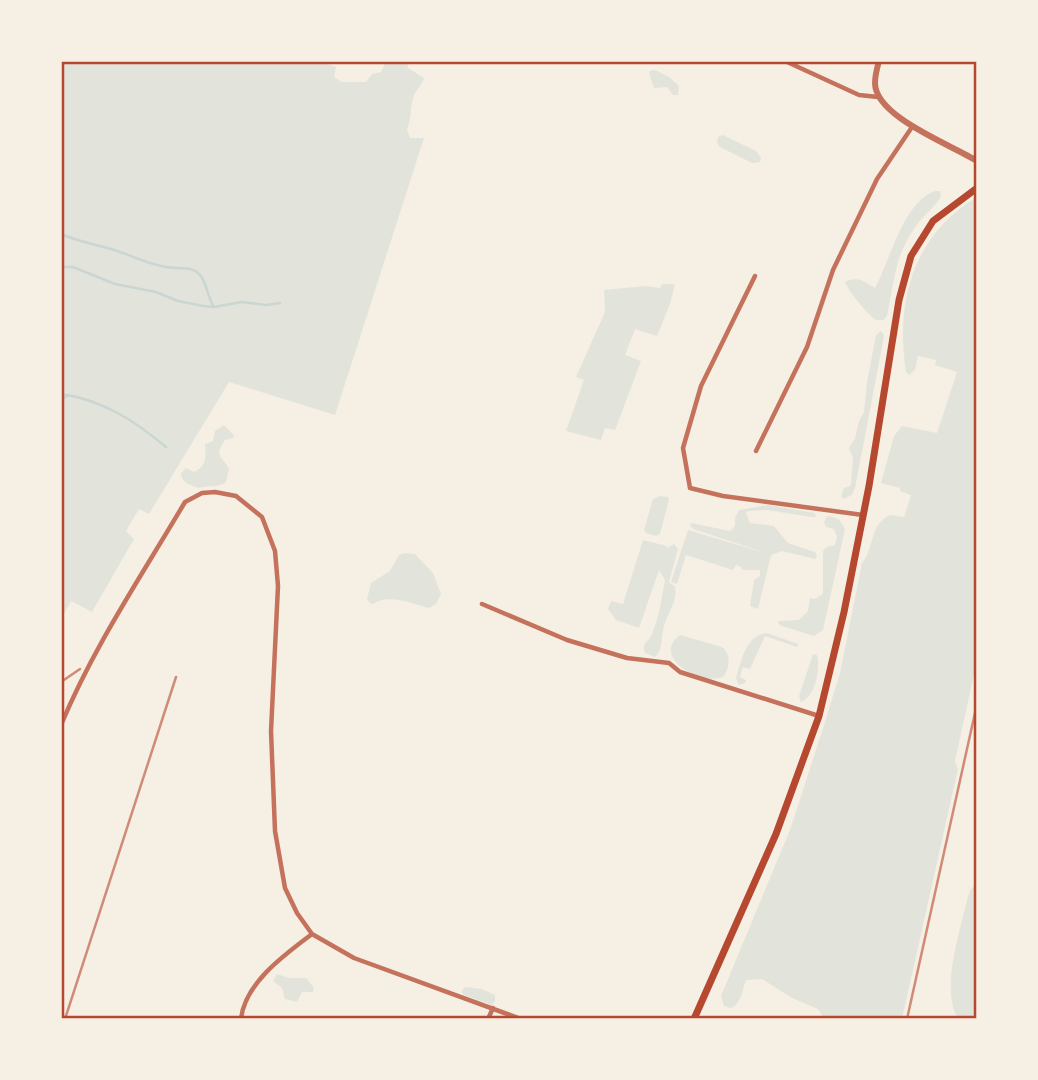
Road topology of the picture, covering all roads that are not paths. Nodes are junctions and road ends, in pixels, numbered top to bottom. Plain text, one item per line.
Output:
1 (785, 61) edge
2 (879, 61) edge
3 (879, 97) junction
4 (912, 127) junction
5 (977, 161) edge
6 (977, 188) edge
7 (755, 276) dead end
8 (756, 451) dead end
9 (863, 514) junction
10 (482, 604) dead end
11 (819, 716) junction
12 (61, 725) edge
13 (312, 934) junction
14 (493, 1008) junction
15 (241, 1019) edge
16 (488, 1019) edge
17 (521, 1019) edge
18 (694, 1019) edge

1 - 3 street
2 - 3 street
3 - 4 street
4 - 5 street
4 - 8 street
6 - 9 main road
7 - 9 street
9 - 11 main road
10 - 11 street
11 - 18 main road
12 - 13 street
13 - 14 street
13 - 15 street
14 - 16 street
14 - 17 street

